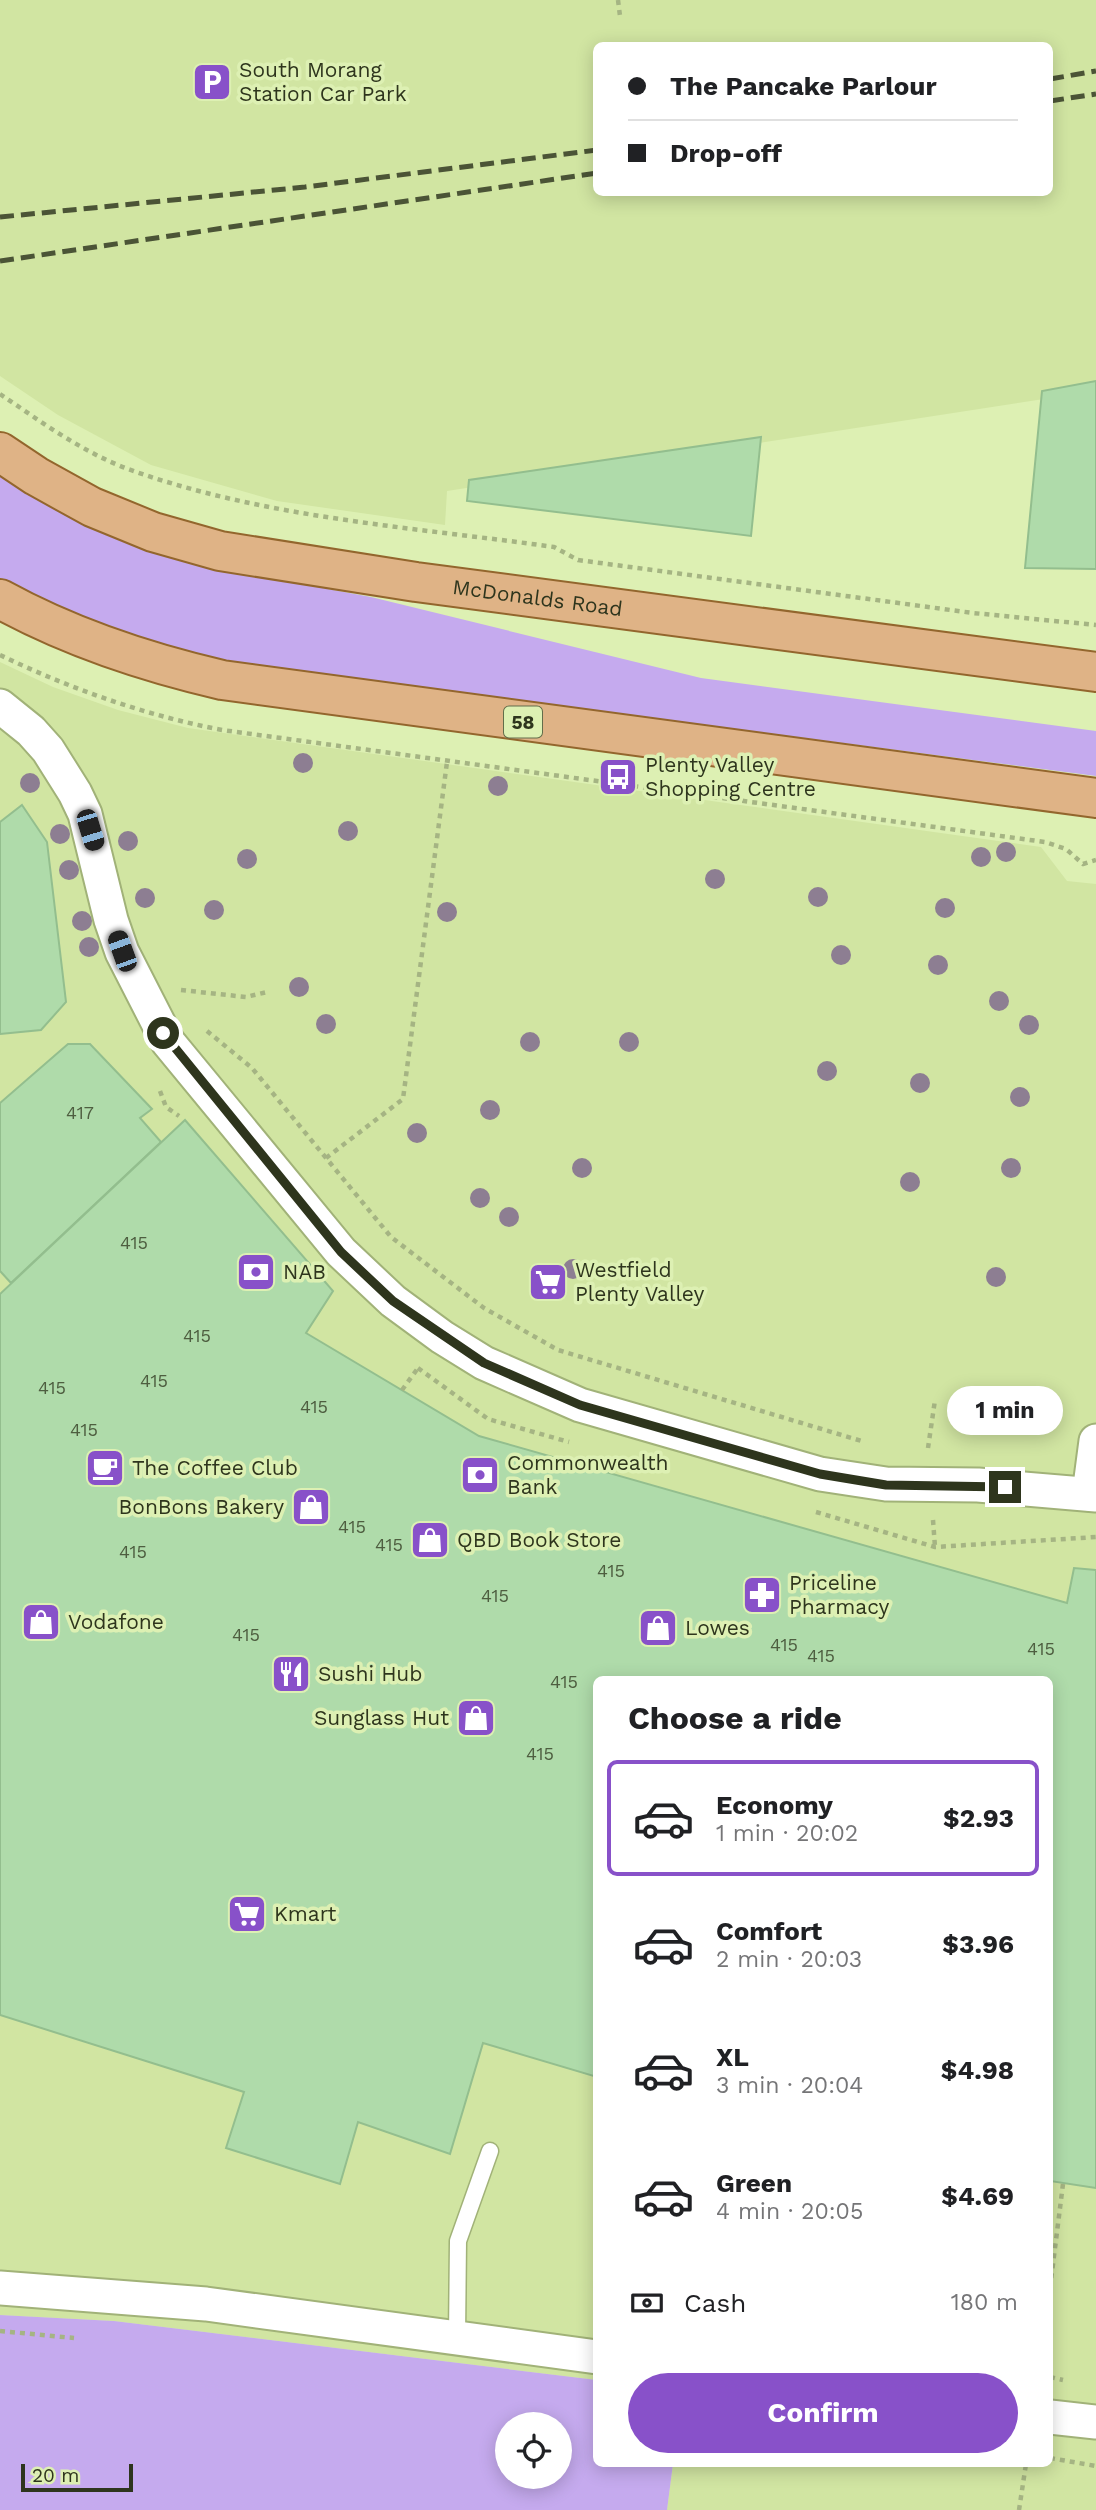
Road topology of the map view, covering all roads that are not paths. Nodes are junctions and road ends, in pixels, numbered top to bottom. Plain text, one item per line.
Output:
1 (0, 452) edge
2 (0, 599) edge
3 (1096, 672) edge
4 (0, 706) edge
5 (1059, 793) junction
6 (1096, 798) edge
7 (1096, 818) edge
8 (1096, 1441) edge
9 (1092, 1495) edge
10 (490, 2151) dead end
11 (0, 2288) edge
12 (457, 2337) junction
13 (593, 2356) edge
14 (1053, 2417) edge
15 (1096, 2423) edge

1 - 3 main road, McDonalds Road
2 - 5 main road, 58
4 - 9 street
5 - 6 main road, 58
5 - 7 street
8 - 9 street
10 - 12 lane
11 - 12 street
12 - 13 street
14 - 15 street

